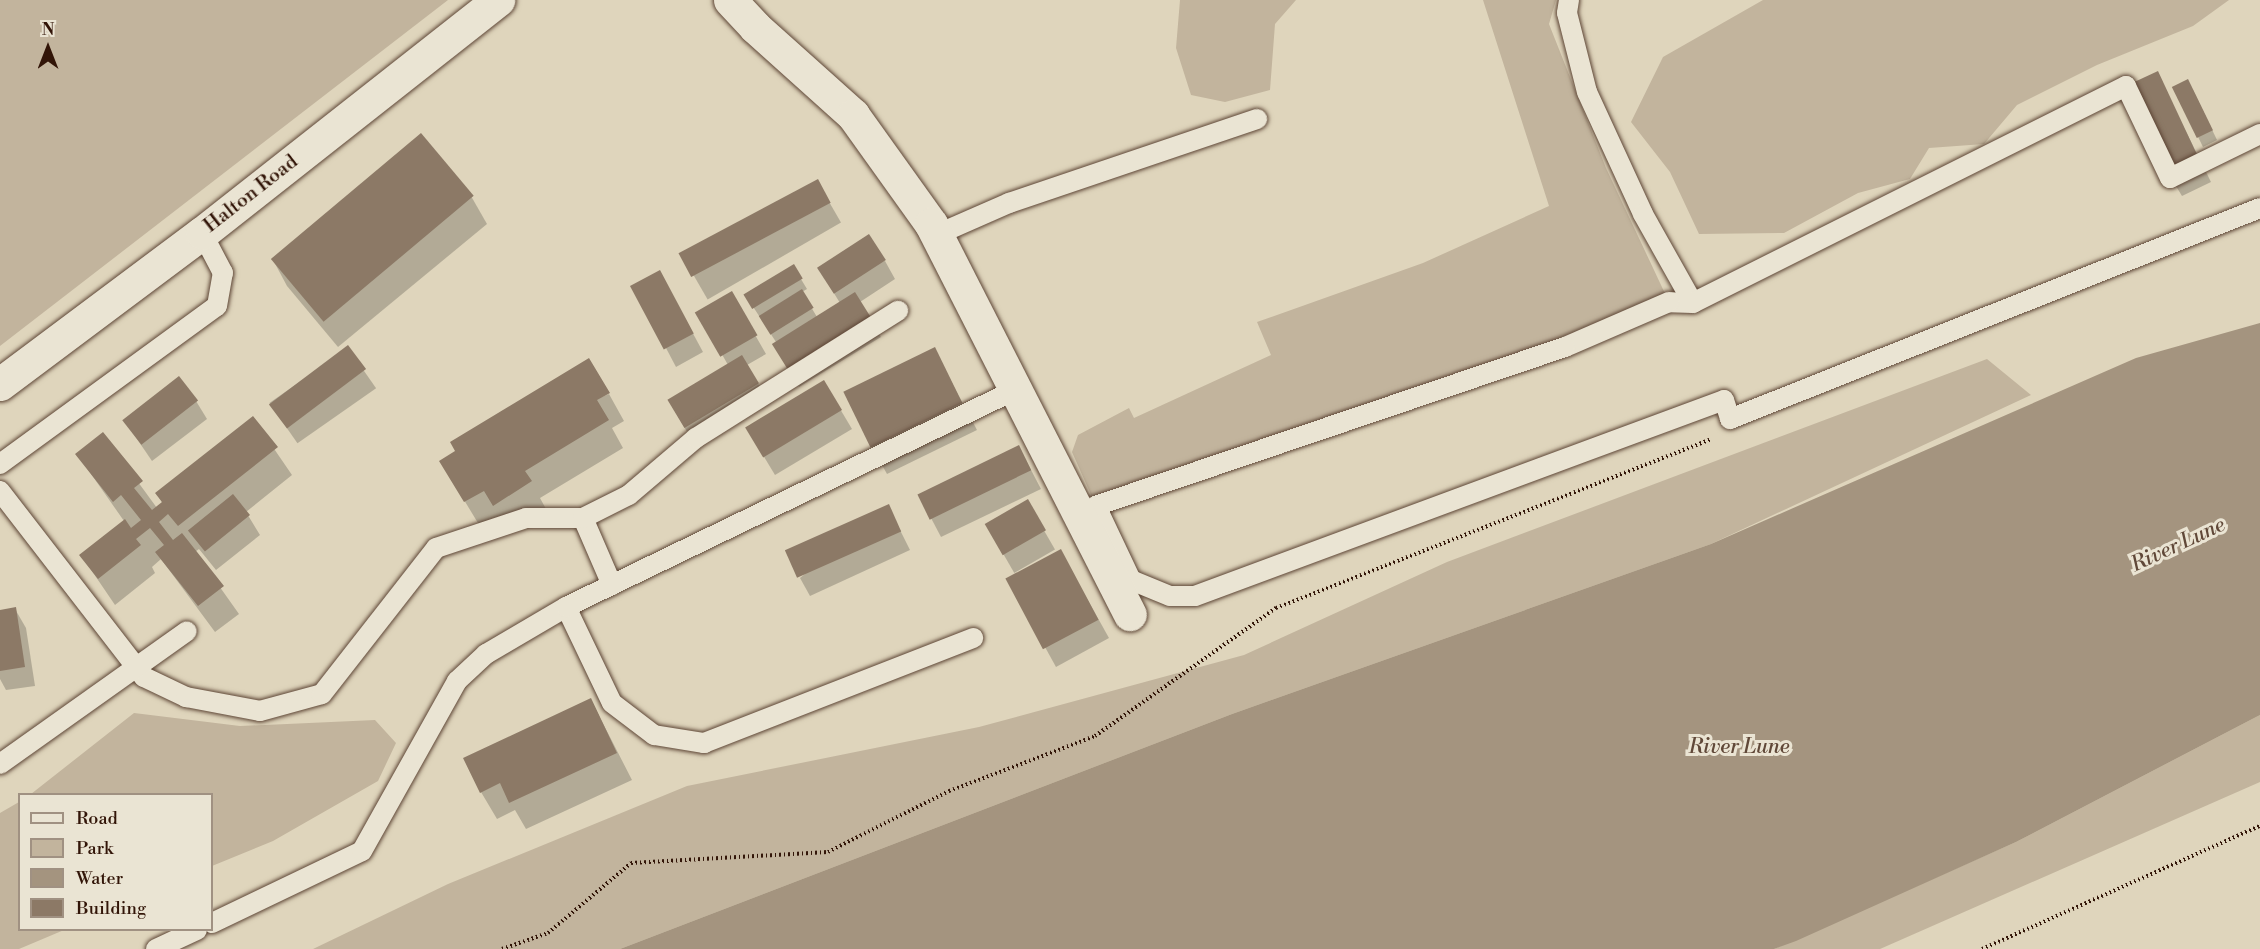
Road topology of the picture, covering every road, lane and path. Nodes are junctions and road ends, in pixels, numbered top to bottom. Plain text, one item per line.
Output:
1 (498, 0) edge
2 (730, 0) edge
3 (1569, 0) edge
4 (1257, 119) dead end
5 (2260, 134) edge
6 (2260, 208) edge
7 (202, 233) junction
8 (936, 235) junction
9 (1693, 303) junction
10 (898, 311) dead end
11 (0, 384) edge
12 (1015, 390) junction
13 (1719, 436) dead end
14 (0, 464) edge
15 (0, 491) edge
16 (583, 518) junction
17 (612, 585) junction
18 (566, 608) junction
19 (1130, 614) dead end
20 (187, 631) dead end
21 (973, 638) dead end
22 (136, 666) junction
23 (0, 764) edge
24 (2260, 826) edge
25 (213, 923) edge
26 (195, 931) edge
27 (156, 949) edge
28 (502, 949) edge
29 (1982, 949) edge

1 - 7 street, Halton Road
2 - 8 street
3 - 9 lane
4 - 8 lane
5 - 9 lane
6 - 9 lane
7 - 11 street, Halton Road
7 - 14 lane
8 - 12 street
10 - 16 lane
12 - 17 lane
12 - 19 street
13 - 28 path
15 - 22 lane
16 - 17 lane
16 - 22 lane
17 - 18 lane
18 - 21 lane
18 - 25 lane
20 - 22 lane
22 - 23 lane
24 - 29 path
26 - 27 lane

